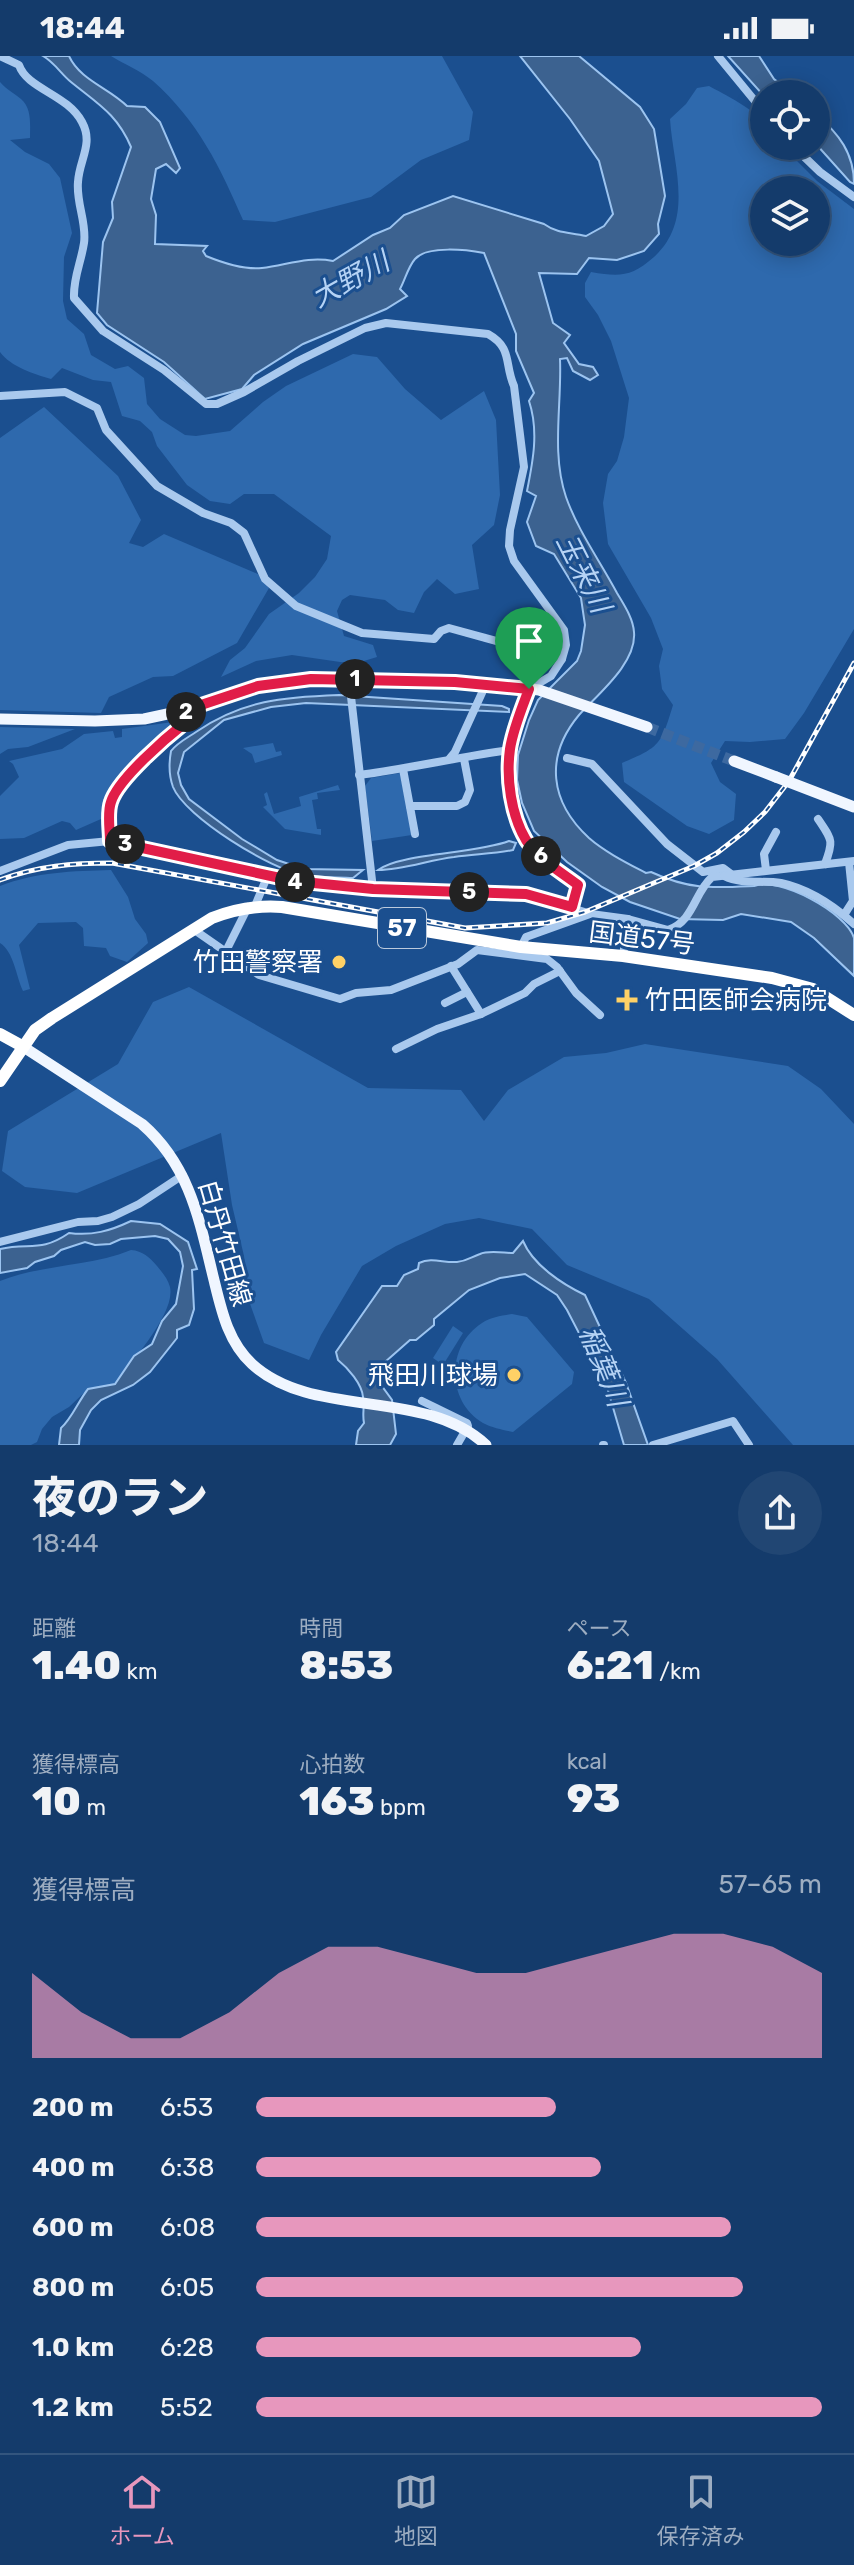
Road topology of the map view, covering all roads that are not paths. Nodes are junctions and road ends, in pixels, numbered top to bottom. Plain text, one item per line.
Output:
1 (0, 56) edge
2 (718, 56) edge
3 (750, 95) edge
4 (808, 160) edge
5 (854, 197) edge
6 (0, 396) edge
7 (562, 659) junction
8 (349, 679) junction
9 (484, 688) junction
10 (534, 690) junction
11 (186, 710) junction
12 (0, 719) edge
13 (647, 727) tunnel mouth
14 (510, 750) junction
15 (450, 758) junction
16 (567, 758) dead end
17 (464, 759) junction
18 (734, 761) tunnel mouth
19 (403, 769) junction
20 (359, 775) junction
21 (410, 806) junction
22 (854, 807) edge
23 (818, 819) dead end
24 (776, 832) dead end
25 (415, 834) dead end
26 (110, 841) junction
27 (851, 862) edge
28 (825, 864) junction
29 (766, 870) junction
30 (0, 871) edge
31 (727, 875) junction
32 (267, 877) junction
33 (373, 889) junction
34 (251, 907) junction
35 (572, 907) junction
36 (591, 914) junction
37 (844, 915) junction
38 (628, 919) junction
39 (854, 924) edge
40 (193, 929) junction
41 (521, 947) junction
42 (225, 953) junction
43 (623, 956) junction
44 (451, 966) junction
45 (560, 971) junction
46 (465, 993) junction
47 (445, 1003) dead end
48 (462, 1006) dead end
49 (481, 1014) junction
50 (600, 1015) dead end
51 (854, 1015) edge
52 (0, 1034) edge
53 (22, 1046) junction
54 (396, 1049) dead end
55 (0, 1081) edge
56 (183, 1175) junction
57 (0, 1242) edge
58 (422, 1401) dead end
59 (466, 1430) junction
60 (457, 1445) edge
61 (486, 1445) edge
62 (653, 1445) edge
63 (749, 1445) edge

1 - 7 street
2 - 3 street
4 - 5 street
6 - 7 street
7 - 10 street
8 - 9 main road
8 - 11 main road
8 - 20 street
9 - 10 main road
9 - 15 street
10 - 13 main road
10 - 14 street
11 - 12 main road
11 - 26 street
14 - 17 street
14 - 35 street
15 - 17 street
15 - 19 street
16 - 31 street
17 - 21 street
18 - 22 main road, bridge
19 - 20 street
19 - 21 street
20 - 33 street
21 - 25 street
23 - 28 street
24 - 29 street
26 - 30 street
26 - 32 street
27 - 28 street
27 - 37 street
28 - 29 street
29 - 31 street
31 - 37 street
31 - 38 street
32 - 33 street
32 - 34 street
33 - 35 street
34 - 40 highway, 国道57号 / 57
34 - 41 highway, 国道57号 / 57
34 - 42 street
35 - 36 street
36 - 38 street
36 - 41 street
37 - 39 street
38 - 43 street
40 - 42 street
40 - 53 highway, 国道57号 / 57
41 - 43 highway, 国道57号 / 57
42 - 44 street
43 - 51 highway, 国道57号 / 57
44 - 45 street
44 - 46 street
45 - 49 street
45 - 50 street
46 - 47 street
46 - 48 street
46 - 49 street
49 - 54 street
52 - 53 highway
53 - 55 highway, 国道57号 / 57
53 - 56 main road, 白丹竹田線
56 - 57 street
56 - 59 main road, 白丹竹田線
58 - 59 street
59 - 60 street
59 - 61 main road
62 - 63 street

